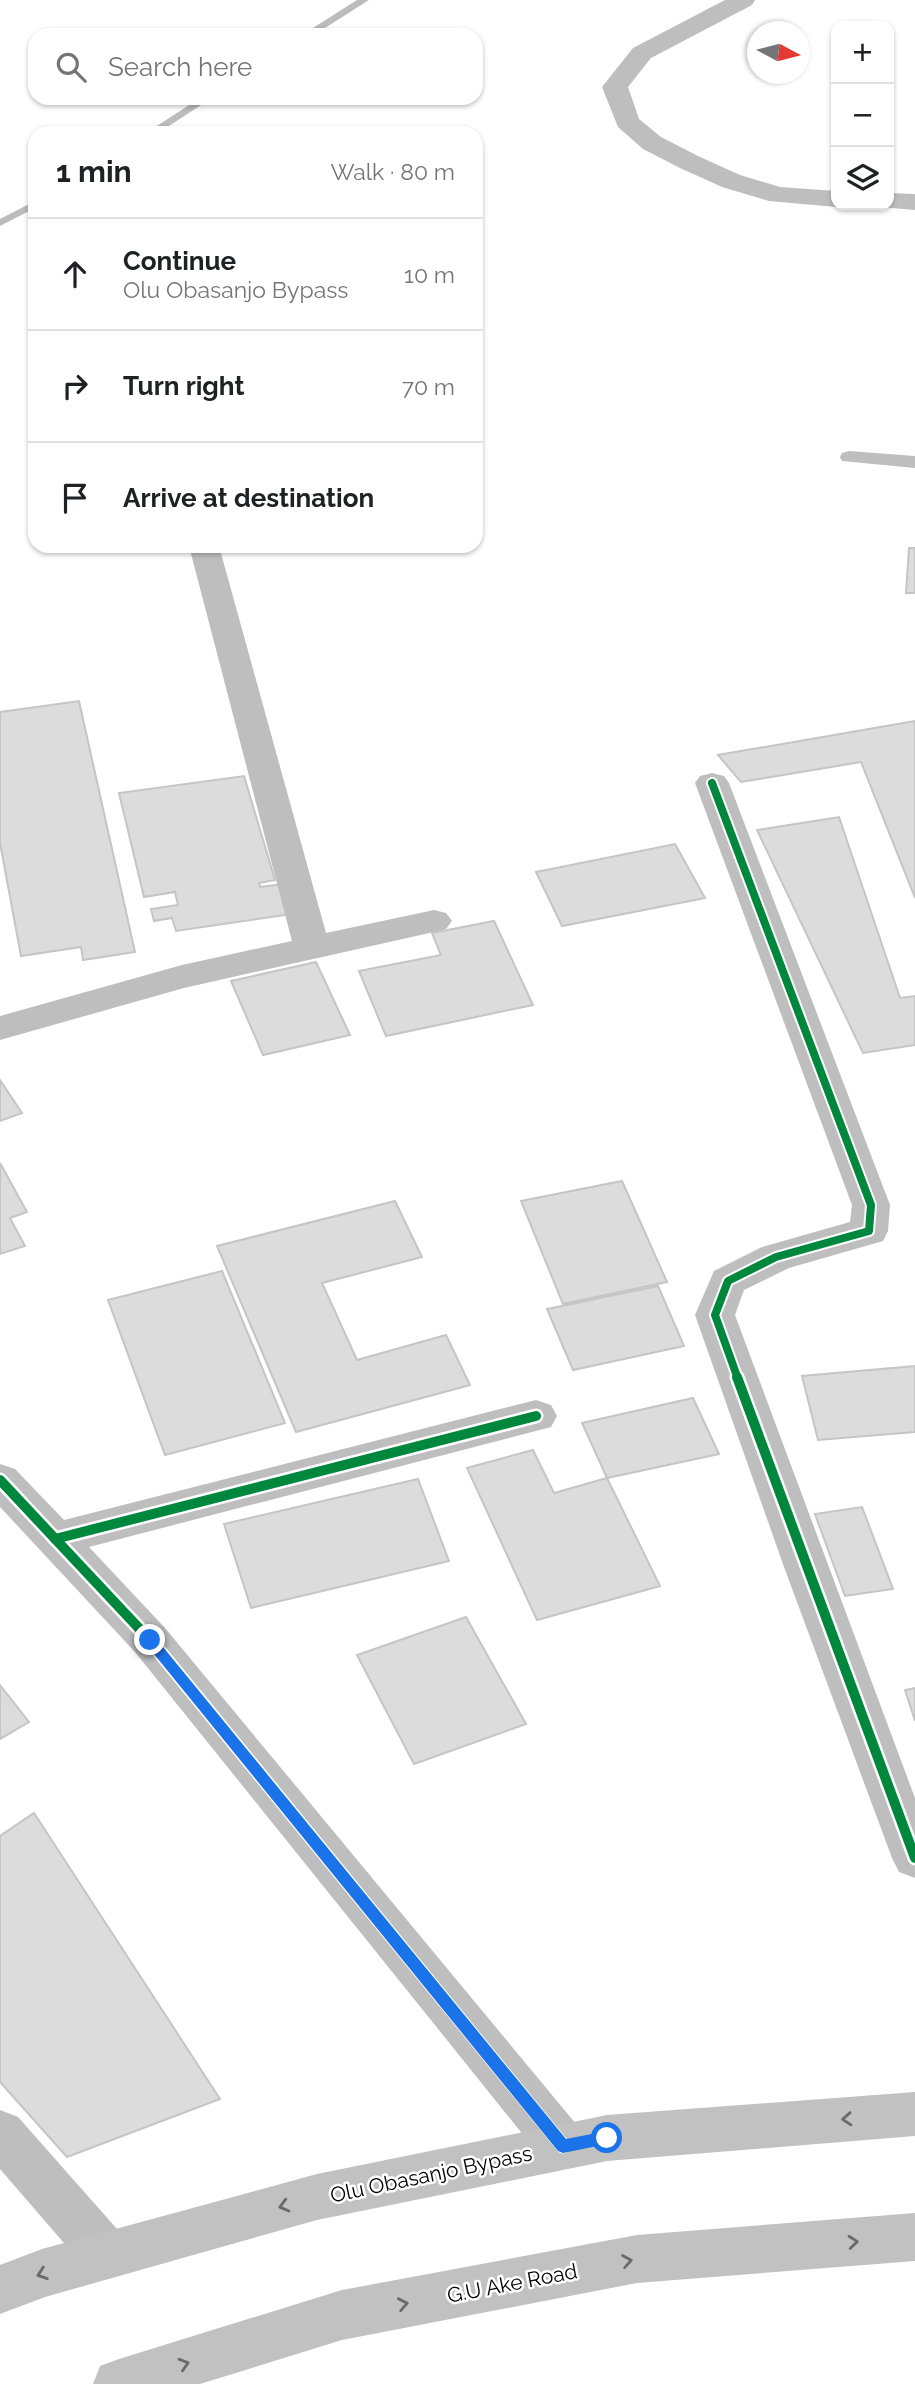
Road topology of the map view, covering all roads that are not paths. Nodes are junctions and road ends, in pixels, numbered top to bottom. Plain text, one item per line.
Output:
1 (743, 0) edge
2 (831, 200) edge
3 (894, 201) edge
4 (915, 202) edge
5 (849, 457) dead end
6 (915, 461) edge
7 (206, 553) edge
8 (712, 783) dead end
9 (435, 920) dead end
10 (312, 948) junction
11 (0, 1028) edge
12 (536, 1416) dead end
13 (0, 1480) edge
14 (55, 1539) junction
15 (915, 1858) edge
16 (915, 2114) edge
17 (0, 2133) edge
18 (563, 2146) junction
19 (915, 2237) edge
20 (107, 2255) junction
21 (0, 2290) edge
22 (119, 2384) edge

1 - 2 street
3 - 4 street
5 - 6 lane
7 - 10 street
8 - 15 street
9 - 10 street
10 - 11 street
12 - 14 street
13 - 14 street
14 - 18 street
16 -> 18 main road, Olu Obasanjo Bypass
17 - 20 street
18 -> 20 main road, Olu Obasanjo Bypass
22 -> 19 main road, G.U Ake Road
20 -> 21 main road, Olu Obasanjo Bypass

